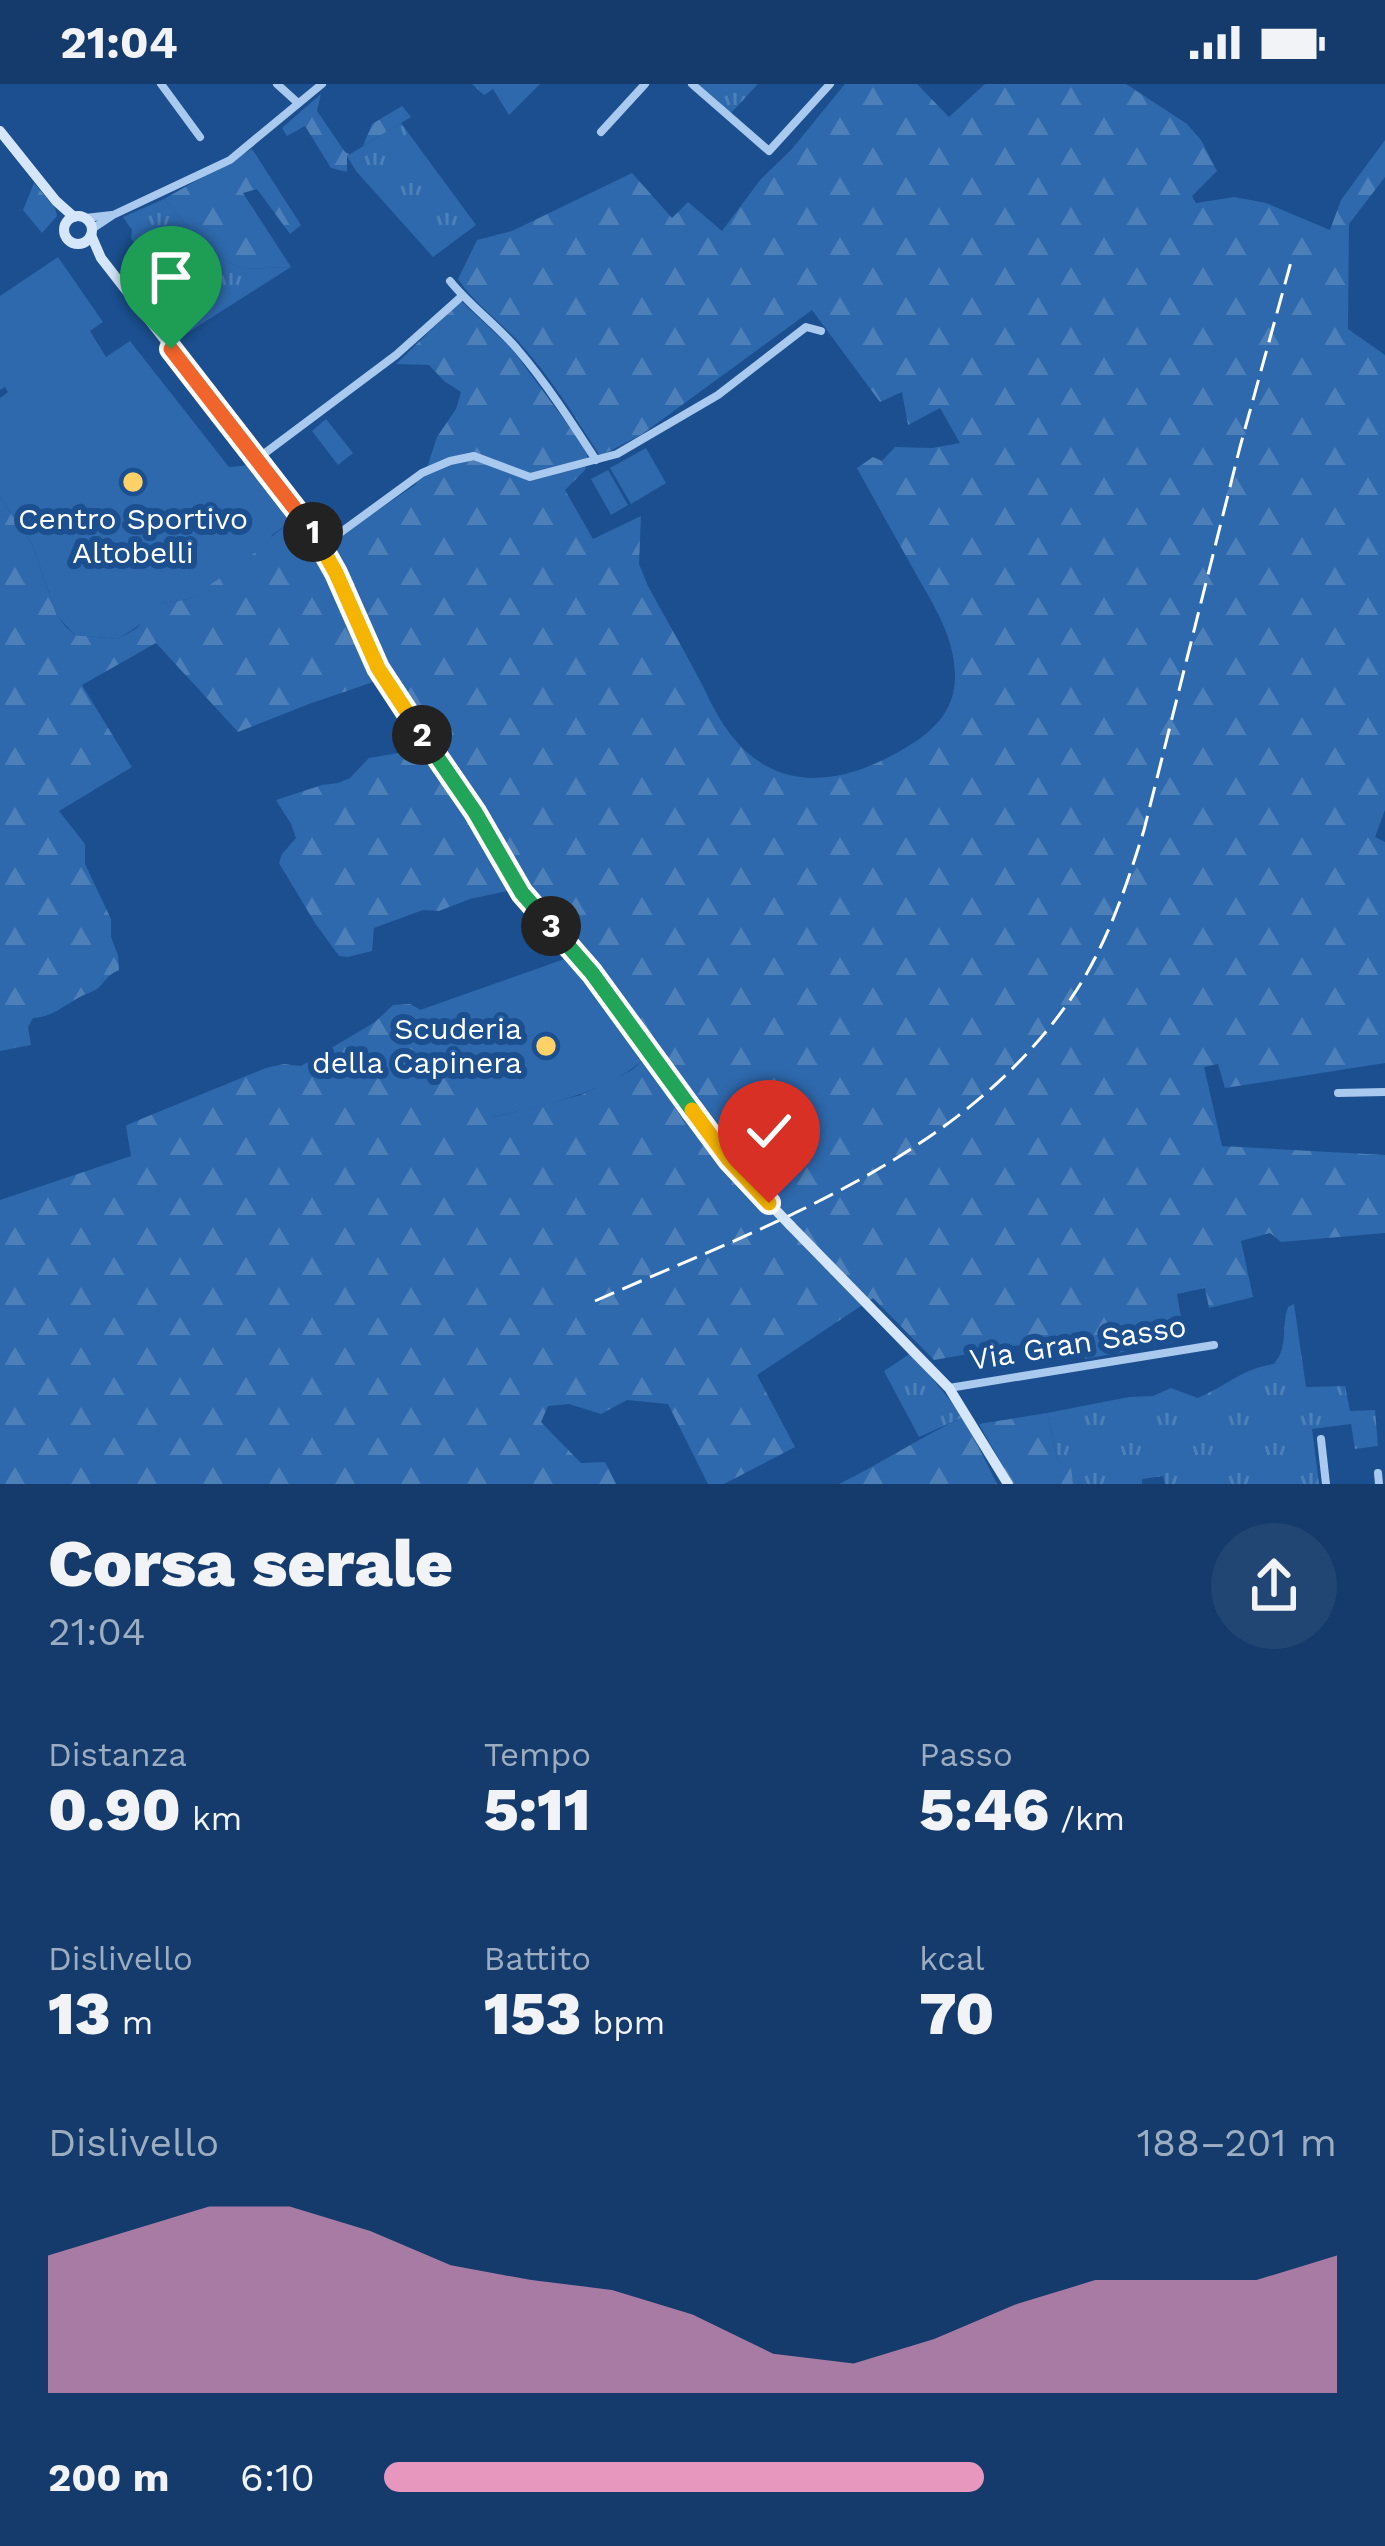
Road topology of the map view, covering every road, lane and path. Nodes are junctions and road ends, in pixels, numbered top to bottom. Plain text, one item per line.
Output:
1 (161, 84) edge
2 (277, 84) edge
3 (322, 84) edge
4 (645, 84) edge
5 (692, 84) edge
6 (830, 84) edge
7 (298, 103) junction
8 (0, 131) edge
9 (602, 132) dead end
10 (200, 136) dead end
11 (82, 225) junction
12 (76, 244) junction
13 (101, 258) junction
14 (450, 280) dead end
15 (462, 296) junction
16 (820, 332) dead end
17 (257, 459) junction
18 (597, 461) junction
19 (322, 546) junction
20 (1385, 1091) edge
21 (1338, 1093) dead end
22 (1214, 1345) dead end
23 (950, 1388) junction
24 (1321, 1439) dead end
25 (1008, 1484) edge
26 (1325, 1484) edge

1 - 10 street
2 - 7 street
3 - 7 street
4 - 9 street
5 - 6 street
7 - 11 street
8 - 11 street
11 - 12 street
11 - 12 street
11 - 13 street
12 - 13 street
13 - 17 street
14 - 15 street
15 - 17 street
15 - 18 street
16 - 18 street
17 - 19 street
18 - 19 street
19 - 23 street, bridge
20 - 21 street
22 - 23 street, Via Gran Sasso
23 - 25 street
24 - 26 street

